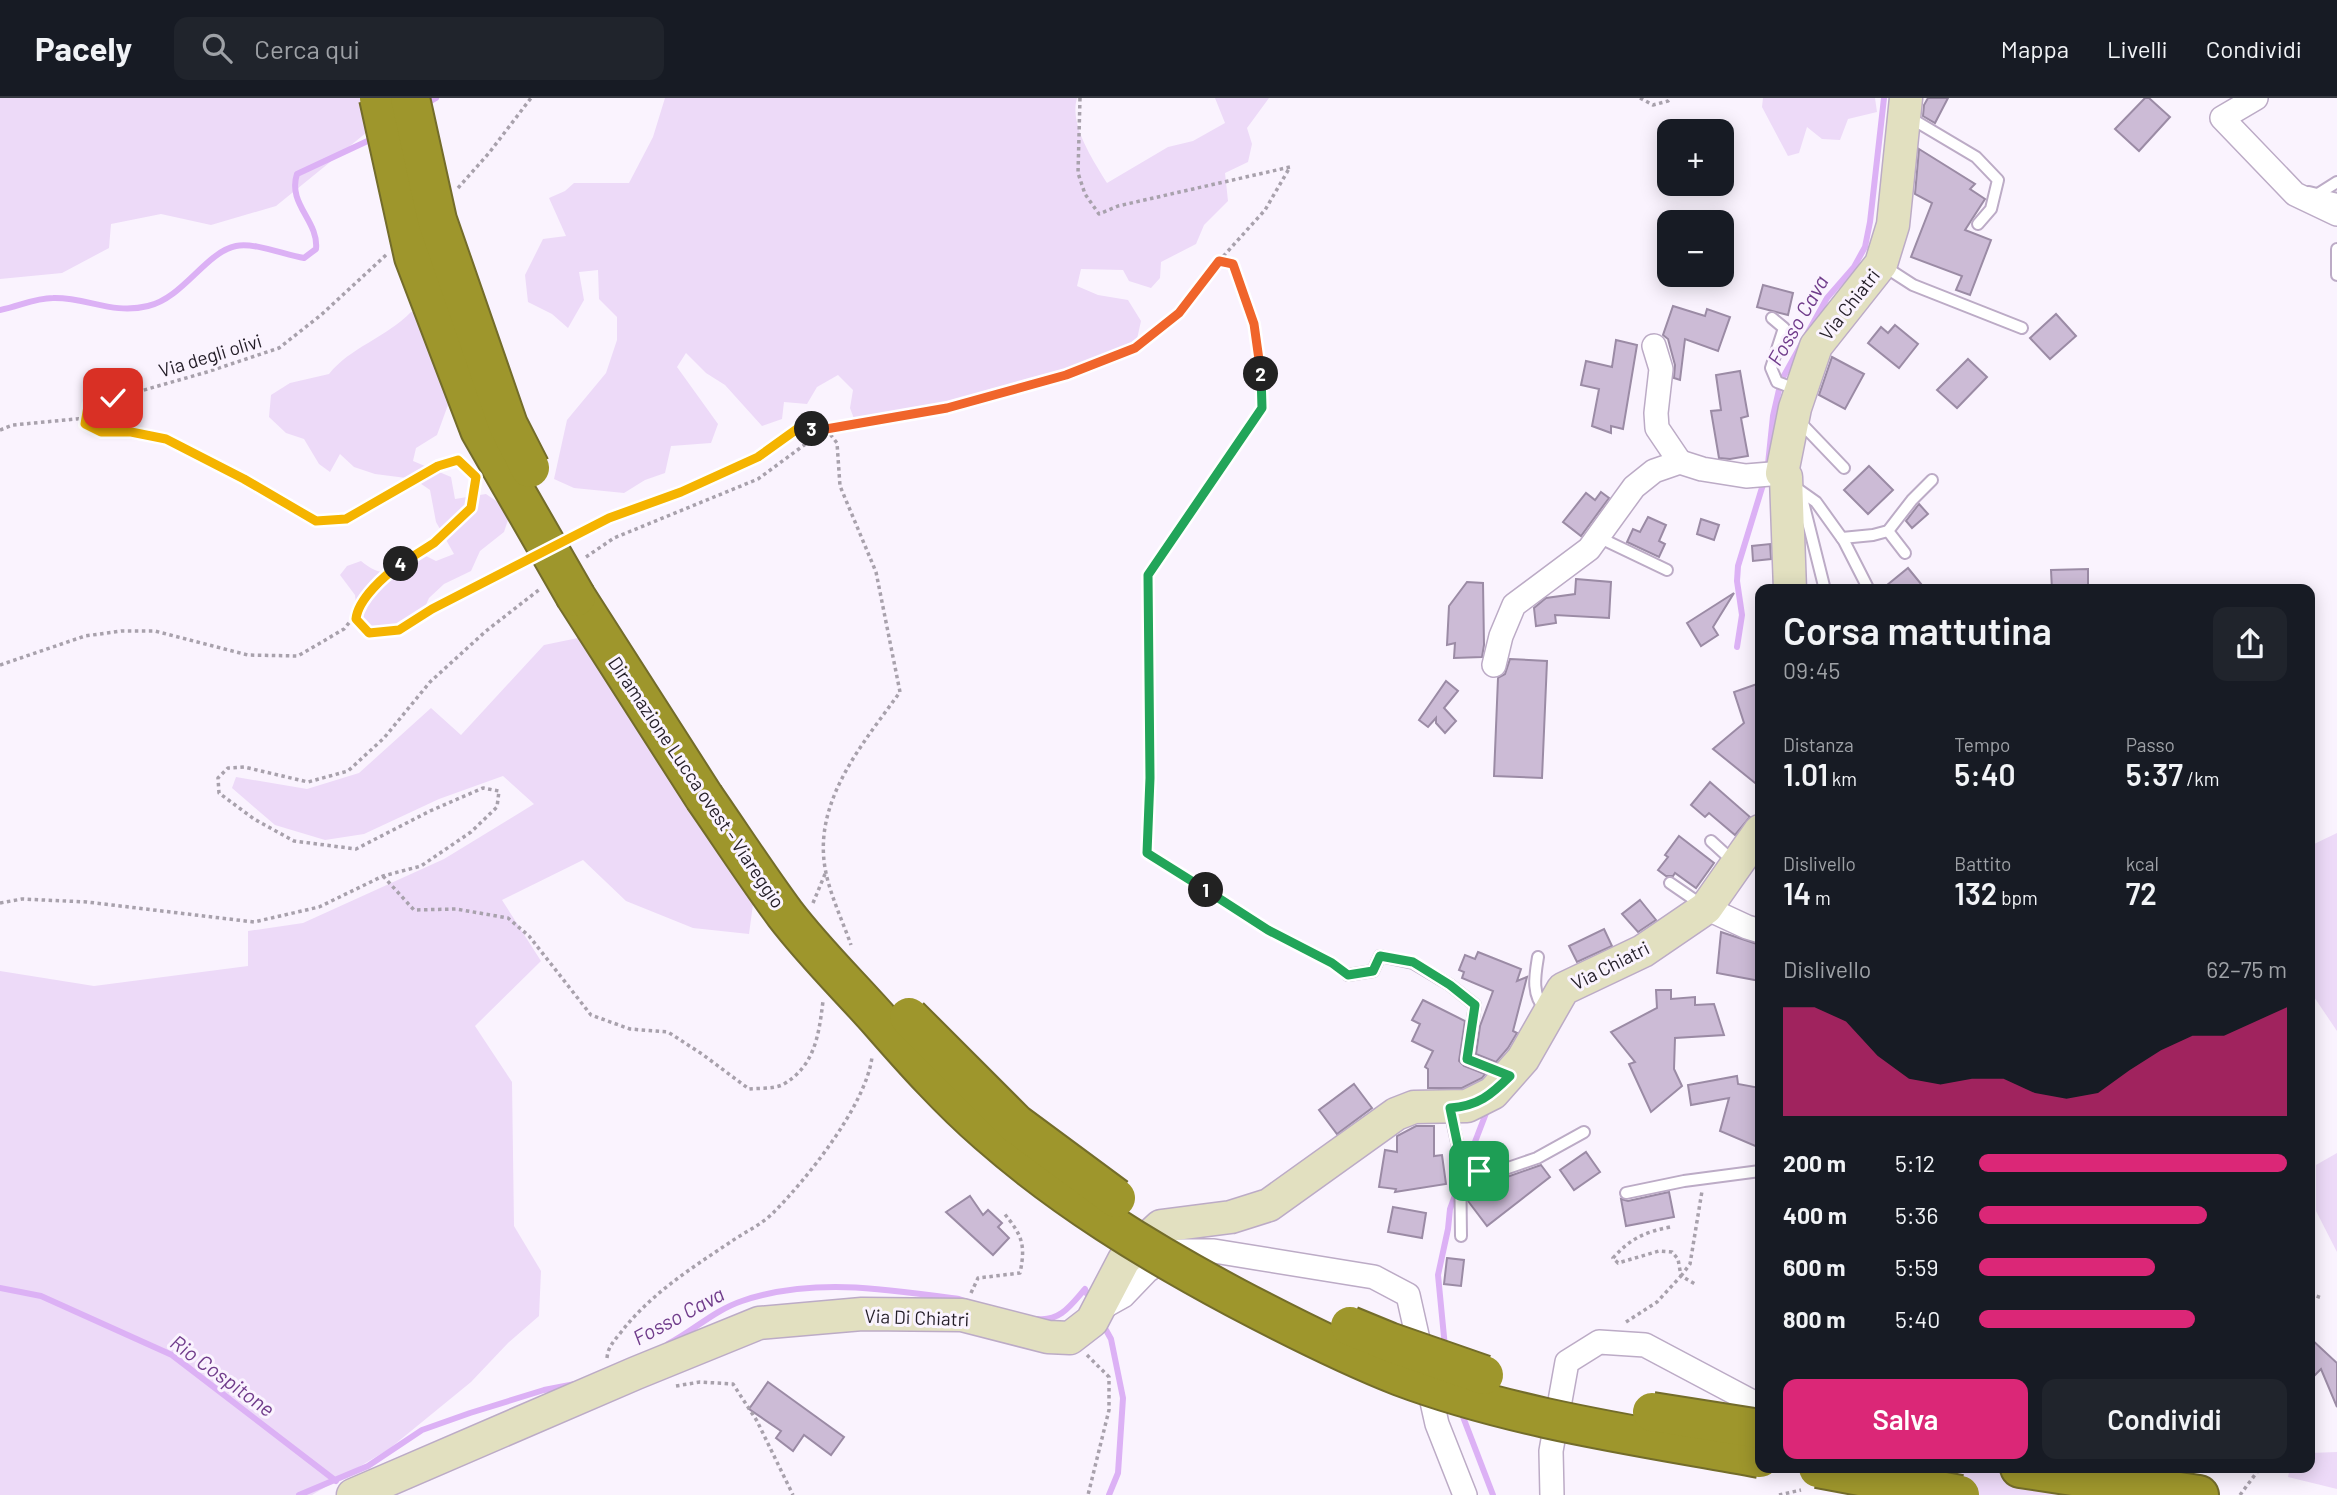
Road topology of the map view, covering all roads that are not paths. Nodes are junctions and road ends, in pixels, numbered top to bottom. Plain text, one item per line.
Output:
1 (379, 98) edge
2 (410, 98) edge
3 (2256, 98) edge
4 (1905, 106) edge
5 (2337, 182) edge
6 (2307, 194) junction
7 (2337, 199) edge
8 (2337, 214) edge
9 (1978, 224) dead end
10 (2337, 249) edge
11 (1881, 264) junction
12 (2337, 275) edge
13 (1772, 318) dead end
14 (2022, 328) dead end
15 (1654, 346) dead end
16 (1791, 394) junction
17 (1680, 462) junction
18 (1844, 468) dead end
19 (1784, 477) junction
20 (1932, 480) dead end
21 (1888, 531) junction
22 (1598, 537) junction
23 (1842, 538) junction
24 (1905, 553) dead end
25 (1667, 570) dead end
26 (574, 583) junction
27 (1790, 584) edge
28 (1824, 584) edge
29 (1866, 584) edge
30 (1494, 665) dead end
31 (714, 791) junction
32 (1755, 838) edge
33 (1712, 841) dead end
34 (1737, 865) junction
35 (1670, 883) dead end
36 (1706, 908) junction
37 (1755, 929) edge
38 (1538, 957) dead end
39 (1348, 975) road end
40 (1549, 1013) junction
41 (1510, 1076) junction
42 (1459, 1107) junction
43 (1584, 1132) dead end
44 (1755, 1172) edge
45 (1462, 1181) junction
46 (1626, 1193) dead end
47 (1461, 1236) dead end
48 (1098, 1310) junction
49 (1755, 1403) edge
50 (1755, 1428) edge
51 (1755, 1457) edge
52 (1844, 1473) edge
53 (2053, 1473) edge
54 (353, 1495) edge
55 (1465, 1495) edge
56 (1552, 1495) edge
57 (1960, 1495) edge
58 (2199, 1495) edge

1 - 26 highway, Diramazione Lucca ovest - Viareggio, bridge
2 - 26 highway, Diramazione Lucca ovest - Viareggio, bridge
3 - 6 street
4 - 9 lane
4 - 11 street, Via Chiatri
5 - 6 lane
6 - 7 lane
6 - 8 street
10 - 12 lane
11 - 14 lane
11 - 16 street, Via Chiatri
13 - 16 lane
15 - 17 street
16 - 18 lane
16 - 19 street, Via Chiatri
17 - 19 street
17 - 22 street
19 - 23 lane
19 - 27 street, Via Chiatri
19 - 28 lane
20 - 21 lane
21 - 23 lane
21 - 24 lane
22 - 25 lane
22 - 30 street
23 - 29 lane
26 - 31 highway, Diramazione Lucca ovest - Viareggio
31 - 50 highway, Diramazione Lucca ovest - Viareggio, bridge
31 - 51 highway, Diramazione Lucca ovest - Viareggio, bridge
32 - 34 street, Via Chiatri
33 - 34 lane
34 - 36 street, Via Chiatri
35 - 36 lane
36 - 37 street
36 - 40 street, Via Chiatri
38 - 40 lane
39 - 41 lane
40 - 41 street, Via Chiatri
41 - 42 street, Via Chiatri
42 - 45 lane
42 - 48 street
43 - 45 lane
44 - 46 lane
45 - 47 lane
48 - 54 street, Via Di Chiatri
48 - 55 street
49 - 56 street
52 - 57 highway, bridge
53 - 58 highway

